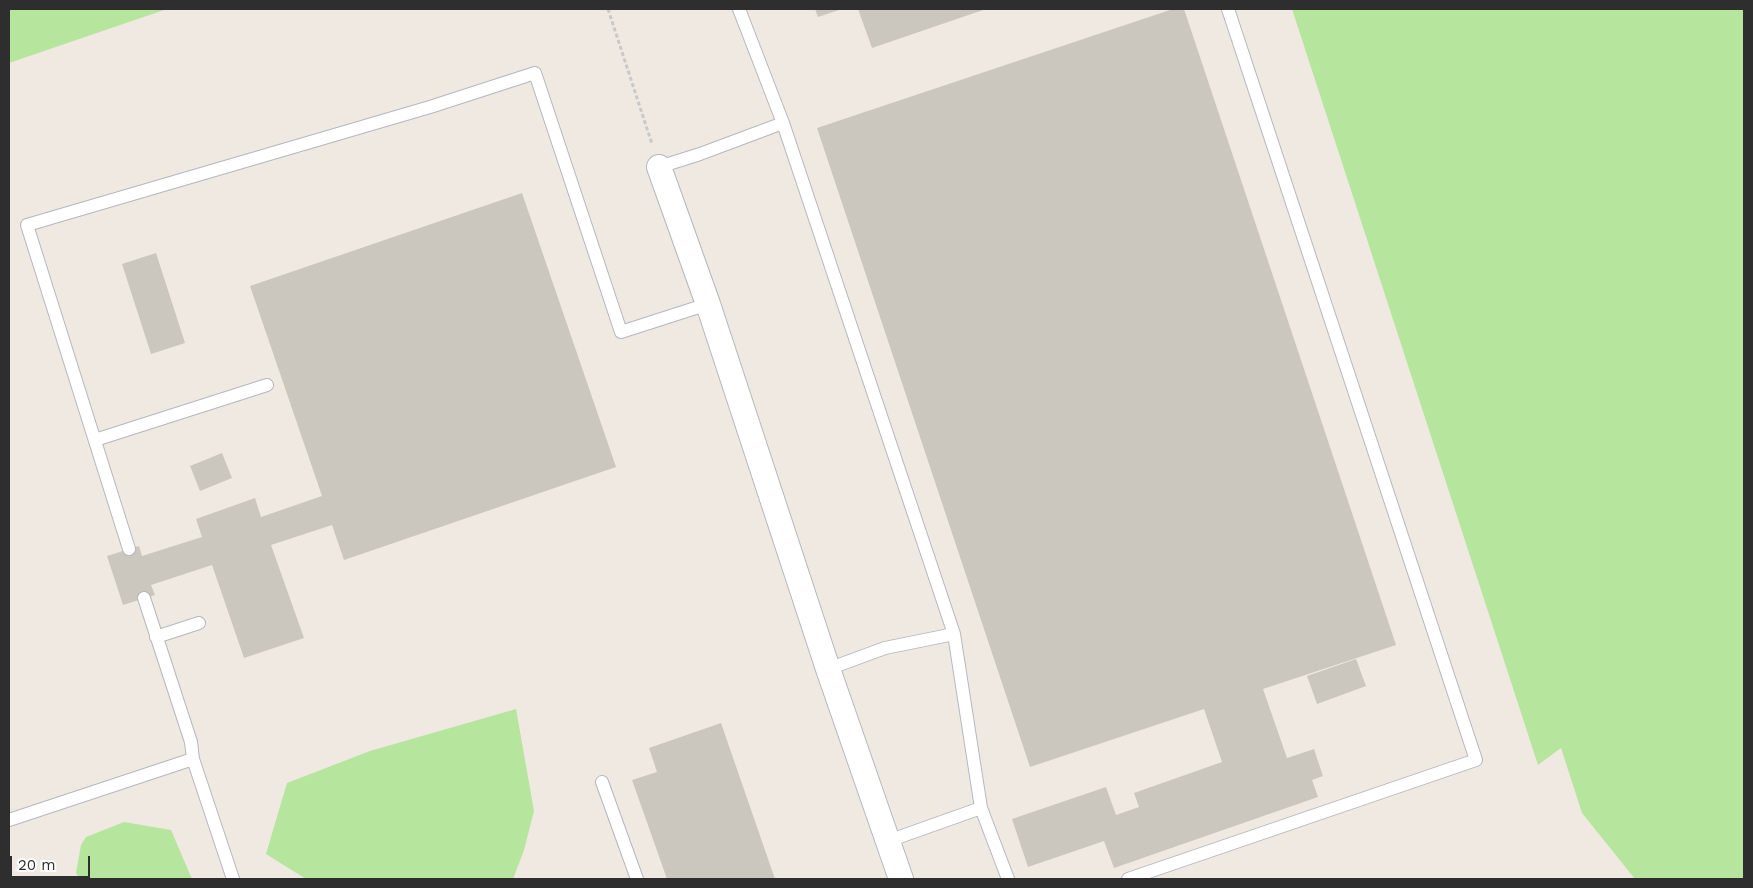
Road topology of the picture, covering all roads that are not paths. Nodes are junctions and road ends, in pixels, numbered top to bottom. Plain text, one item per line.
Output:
1 (739, 9) edge
2 (1228, 9) edge
3 (783, 123) junction
4 (659, 166) joint
5 (708, 304) junction
6 (267, 385) dead end
7 (94, 440) junction
8 (129, 549) dead end
9 (144, 598) dead end
10 (199, 623) dead end
11 (954, 634) junction
12 (156, 637) junction
13 (828, 669) junction
14 (193, 759) junction
15 (602, 782) dead end
16 (981, 808) junction
17 (9, 820) edge
18 (888, 842) junction
19 (233, 879) edge
20 (637, 879) edge
21 (901, 879) edge
22 (1008, 879) edge
23 (1128, 879) edge

1 - 3 lane
2 - 23 lane
3 - 4 lane
3 - 11 lane
4 - 5 street
5 - 7 lane
5 - 13 street
6 - 7 lane
7 - 8 lane
9 - 12 lane
10 - 12 lane
11 - 13 lane
11 - 16 lane
12 - 14 lane
13 - 18 street
14 - 17 lane
14 - 19 lane
15 - 20 lane
16 - 18 lane
16 - 22 lane
18 - 21 street

